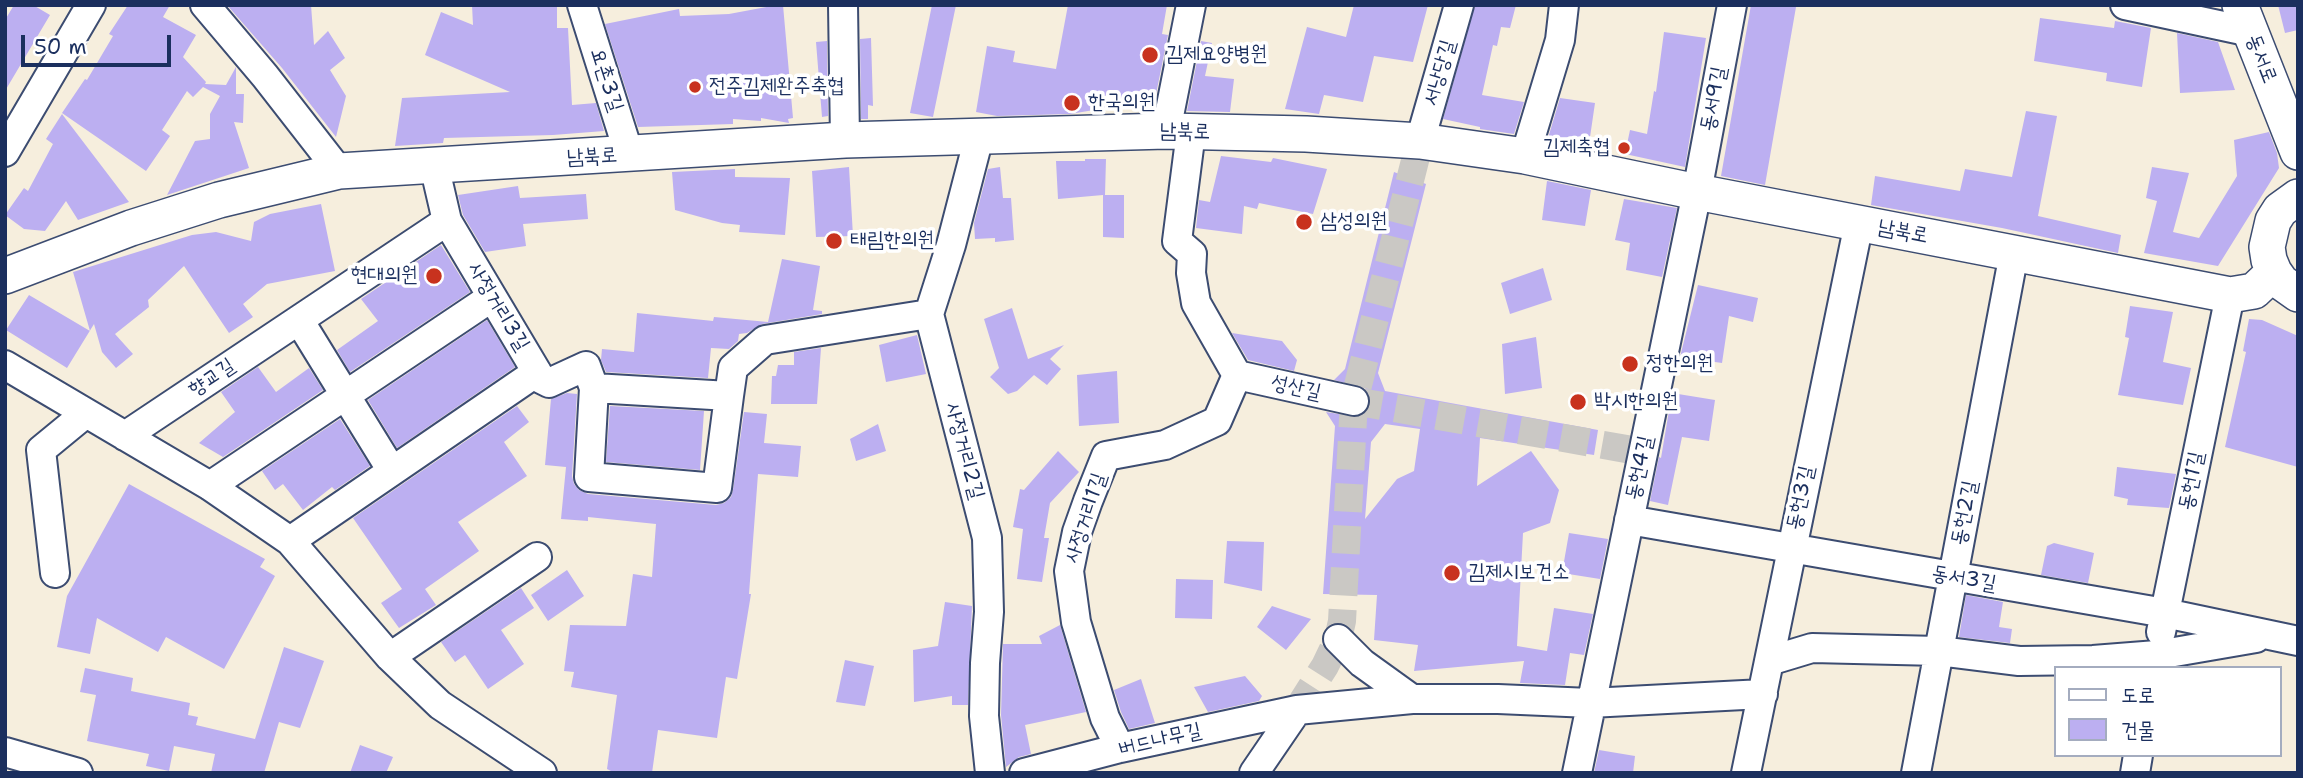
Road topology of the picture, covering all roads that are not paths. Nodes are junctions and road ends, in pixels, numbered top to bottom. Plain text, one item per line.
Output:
1 (91, 5) edge
2 (205, 5) edge
3 (582, 5) edge
4 (843, 5) edge
5 (1191, 5) edge
6 (1459, 5) edge
7 (1564, 5) edge
8 (1732, 5) edge
9 (2126, 5) edge
10 (2246, 19) edge
11 (1179, 131) junction
12 (979, 137) junction
13 (845, 140) junction
14 (1420, 141) junction
15 (5, 152) edge
16 (2298, 152) edge
17 (629, 155) junction
18 (1525, 156) junction
19 (434, 165) junction
20 (340, 172) junction
21 (1697, 192) junction
22 (2298, 197) edge
23 (447, 221) junction
24 (1859, 223) junction
25 (2014, 253) junction
26 (5, 276) edge
27 (2286, 283) edge
28 (2230, 295) junction
29 (492, 298) junction
30 (929, 314) junction
31 (299, 320) junction
32 (5, 365) edge
33 (537, 372) junction
34 (1237, 375) junction
35 (593, 388) junction
36 (345, 395) junction
37 (729, 396) junction
38 (1354, 401) tunnel mouth
39 (86, 413) junction
40 (125, 436) junction
41 (392, 471) junction
42 (210, 486) junction
43 (1629, 520) junction
44 (290, 541) junction
45 (1791, 547) junction
46 (537, 557) dead end
47 (55, 573) dead end
48 (1953, 577) junction
49 (2165, 612) junction
50 (2285, 638) edge
51 (1338, 639) dead end
52 (1939, 651) junction
53 (390, 657) junction
54 (1769, 660) junction
55 (2155, 661) edge
56 (1763, 694) junction
57 (1412, 699) junction
58 (1590, 703) junction
59 (1297, 710) junction
60 (1120, 748) junction
61 (6, 755) edge
62 (78, 773) edge
63 (542, 773) edge
64 (990, 773) edge
65 (1024, 773) edge
66 (1254, 773) edge
67 (1577, 773) edge
68 (1746, 773) edge
69 (1916, 773) edge

1 - 15 street
2 - 20 street
3 - 17 street, 요촌3길
4 - 13 street
5 - 11 street
6 - 14 street, 서낭당길
7 - 18 street
8 - 21 street, 동서9길
9 - 10 street
10 - 16 main road, 동서로
11 - 12 main road, 남북로
11 - 14 main road, 남북로
11 - 34 street
12 - 13 main road, 남북로
12 - 30 street
13 - 17 main road, 남북로
14 - 18 main road, 남북로
17 - 19 main road, 남북로
18 - 21 main road, 남북로
19 - 20 main road, 남북로
19 - 23 street, 사정거리3길
20 - 26 main road, 남북로
21 - 24 main road, 남북로
21 - 43 street, 동헌4길
22 - 27 main road
23 - 29 street, 사정거리3길
23 - 31 street, 향교길
24 - 25 main road, 남북로
24 - 45 street, 동헌3길
25 - 28 main road, 남북로
25 - 48 street, 동헌2길
27 - 28 main road
28 - 49 street, 동헌1길
29 - 33 street, 사정거리3길
29 - 36 street
30 - 37 street
30 - 64 street, 사정거리2길
31 - 36 street
31 - 40 street, 향교길
32 - 39 street
33 - 35 street, 사정거리3길
33 - 41 street
34 - 38 street, 성산길
34 - 60 street, 사정거리1길
35 - 37 street
35 - 37 street
36 - 41 street
36 - 42 street
39 - 40 street
39 - 47 street
40 - 42 street
41 - 44 street
42 - 44 street
43 - 45 street, 동서3길
43 - 58 street, 동헌4길
44 - 53 street
45 - 48 street, 동서3길
45 - 54 street, 동헌3길
46 - 53 street
48 - 49 street, 동서3길
48 - 52 street, 동헌2길
49 - 50 street, 동서3길
49 - 55 street, 동헌1길
50 - 55 street
51 - 57 street
52 - 54 street
52 - 55 street
52 - 69 street, 동헌2길
53 - 63 street
54 - 56 street, 동헌3길
56 - 58 street
56 - 68 street, 동헌3길
57 - 58 street
57 - 59 street
58 - 67 street, 동헌4길
59 - 60 street, 버드나무길
59 - 66 street
60 - 65 street, 버드나무길
61 - 62 street

